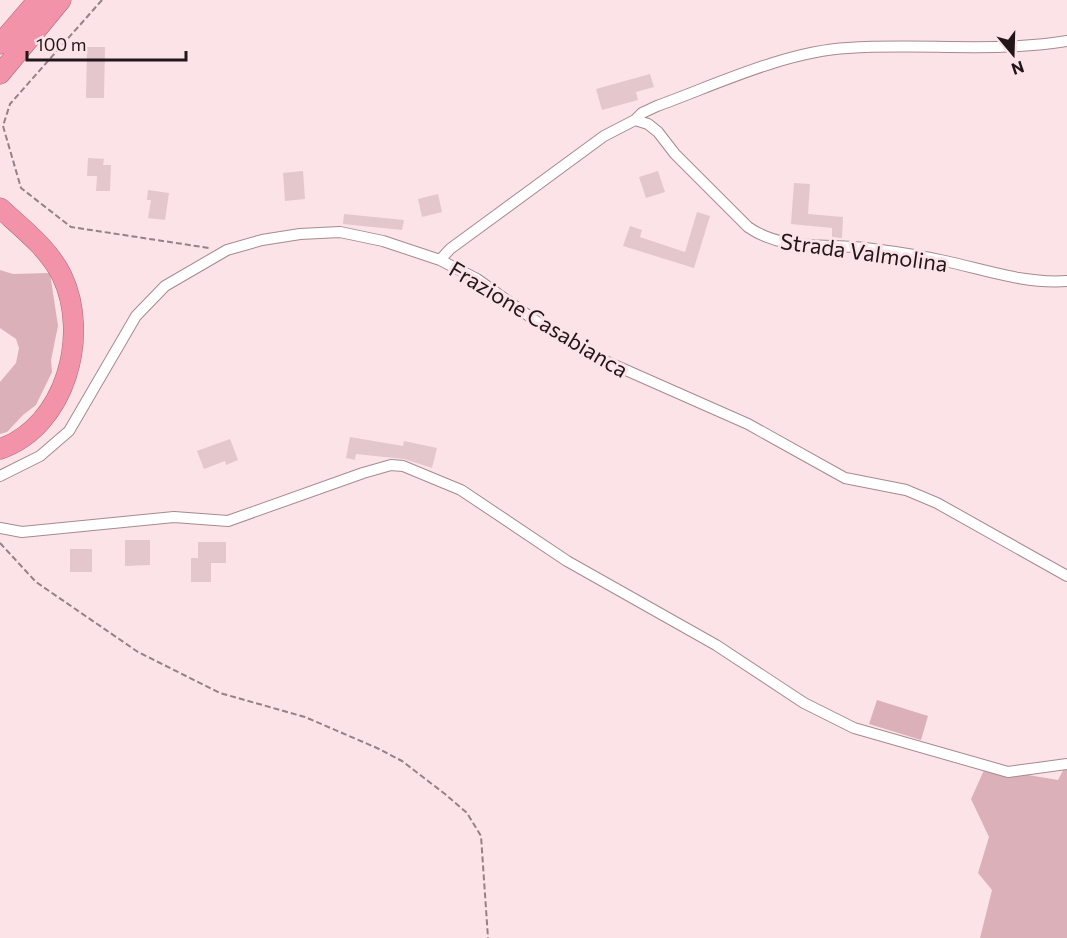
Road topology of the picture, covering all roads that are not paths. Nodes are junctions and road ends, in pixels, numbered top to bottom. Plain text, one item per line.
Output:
1 (38, 0) edge
2 (61, 0) edge
3 (1067, 41) edge
4 (0, 44) edge
5 (0, 74) edge
6 (636, 120) junction
7 (0, 208) edge
8 (440, 260) junction
9 (1067, 281) edge
10 (0, 449) edge
11 (0, 476) edge
12 (0, 528) edge
13 (1067, 576) edge
14 (1067, 764) edge

1 - 4 highway
2 - 5 highway
3 - 6 street
6 - 8 street
6 - 9 street, Strada Valmolina
7 - 10 highway
8 - 11 street, Frazione Casabianca
8 - 13 street, Frazione Casabianca
12 - 14 street

